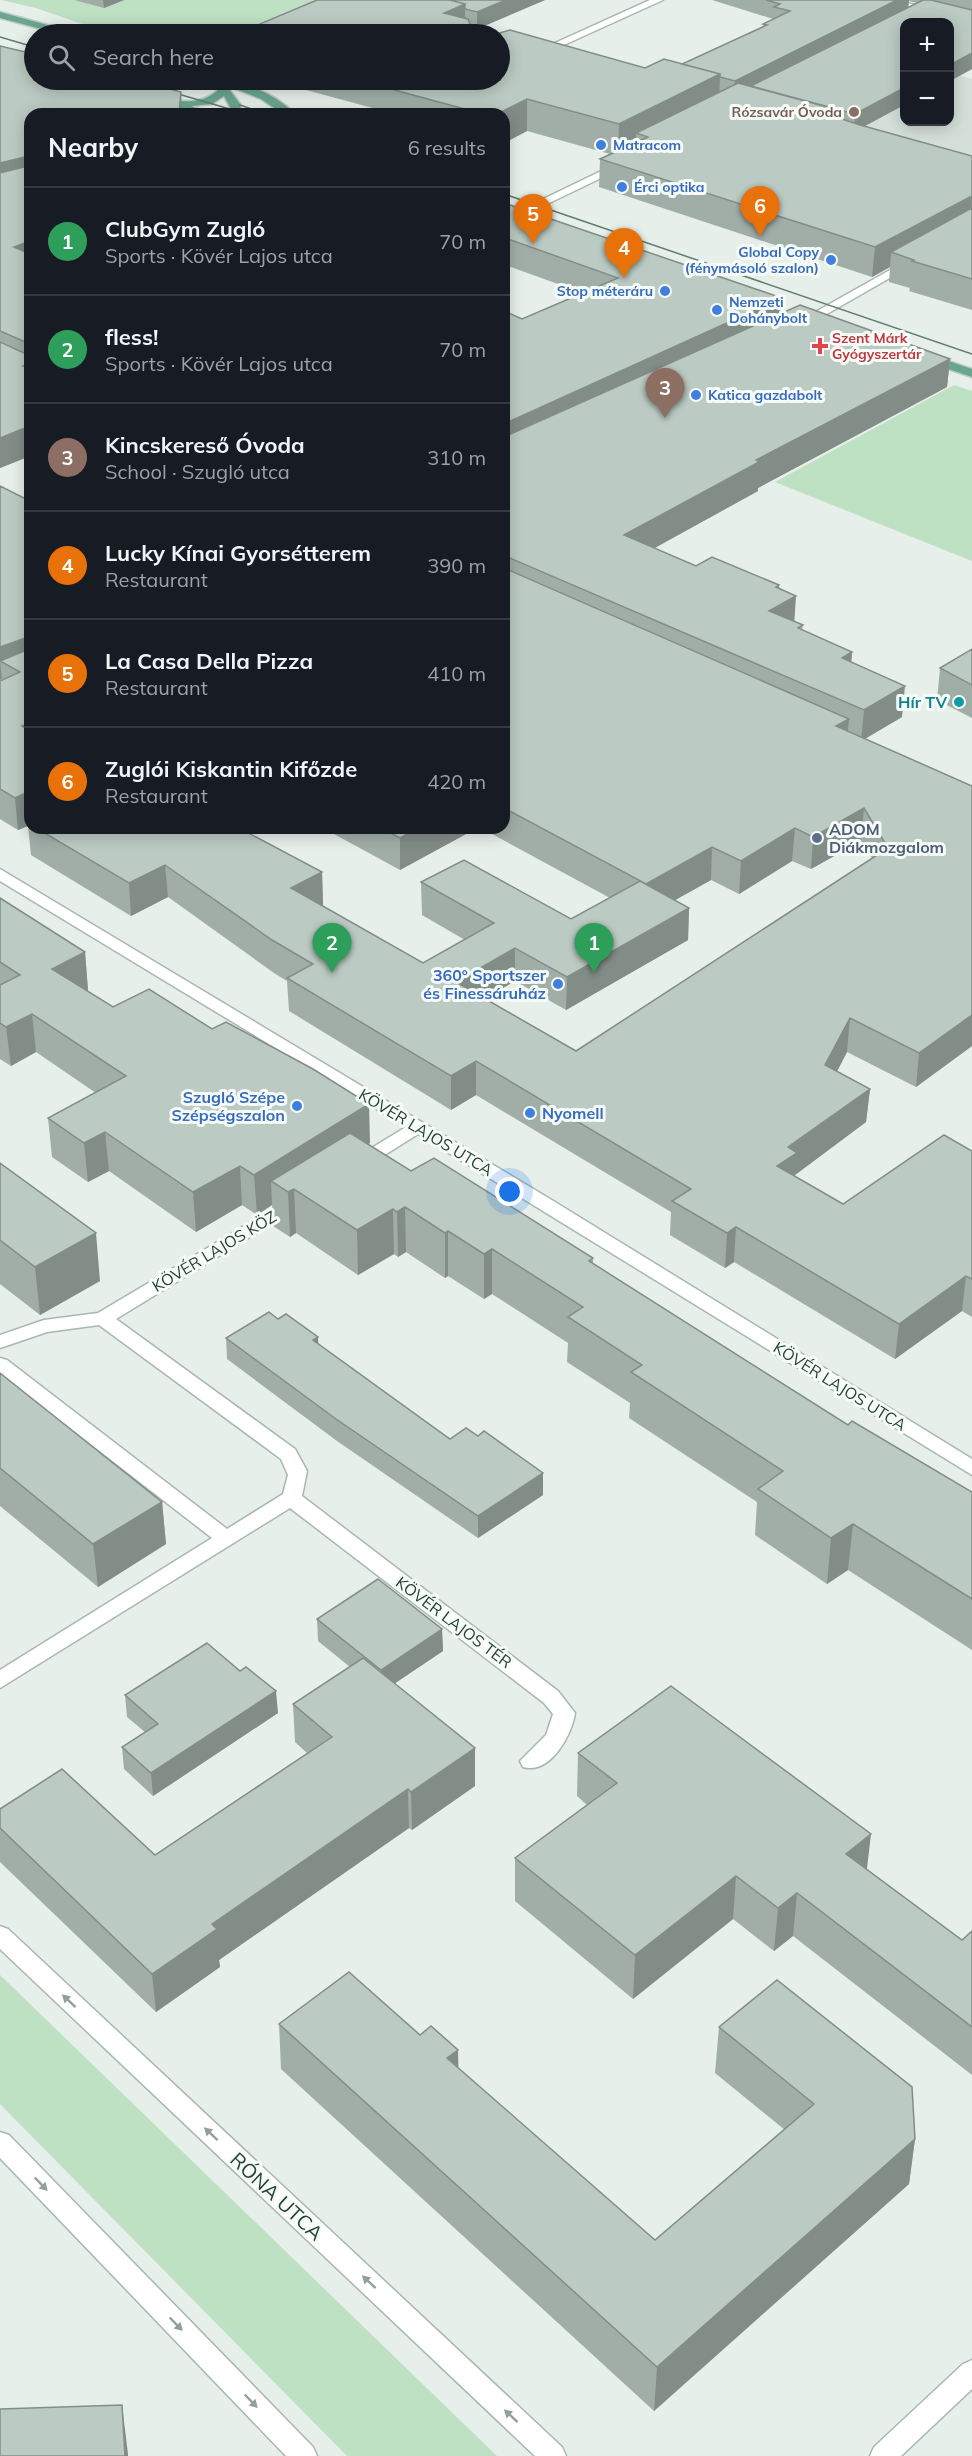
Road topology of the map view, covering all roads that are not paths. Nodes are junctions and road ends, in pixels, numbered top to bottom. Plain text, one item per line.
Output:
1 (658, 0) edge
2 (883, 0) edge
3 (922, 10) junction
4 (0, 15) edge
5 (905, 18) edge
6 (436, 22) edge
7 (972, 22) edge
8 (33, 24) edge
9 (443, 24) edge
10 (563, 58) edge
11 (220, 90) edge
12 (227, 90) edge
13 (242, 90) edge
14 (149, 98) edge
15 (170, 104) junction
16 (184, 108) edge
17 (236, 108) edge
18 (281, 108) edge
19 (633, 158) edge
20 (510, 215) edge
21 (510, 215) edge
22 (536, 224) edge
23 (924, 256) edge
24 (790, 312) edge
25 (811, 319) junction
26 (829, 325) edge
27 (792, 328) edge
28 (915, 354) edge
29 (972, 374) edge
30 (0, 874) edge
31 (418, 1127) junction
32 (347, 1171) edge
33 (306, 1195) edge
34 (103, 1319) junction
35 (0, 1342) edge
36 (0, 1364) edge
37 (972, 1468) edge
38 (291, 1498) junction
39 (226, 1539) junction
40 (0, 1680) edge
41 (531, 1761) dead end
42 (0, 1935) edge
43 (0, 2142) edge
44 (972, 2372) edge
45 (304, 2456) edge
46 (553, 2456) edge
47 (883, 2456) edge

1 - 10 street
2 - 3 street
3 - 5 street
3 - 7 street
4 - 8 main road
6 - 9 street
11 - 15 main road
12 - 17 main road
13 - 18 main road
14 - 15 main road
15 - 16 main road
19 - 20 street
21 - 22 main road
23 - 25 street
24 - 25 main road
25 - 26 main road
25 - 27 street
28 - 29 main road
30 - 31 street, KÖVÉR LAJOS UTCA
31 - 32 street
31 - 37 street, KÖVÉR LAJOS UTCA
33 - 34 street, KÖVÉR LAJOS KÖZ
34 - 35 street
34 - 38 street
36 - 39 street
38 - 39 street
38 - 41 street, KÖVÉR LAJOS TÉR
39 - 40 street
46 -> 42 street, RÓNA UTCA
43 -> 45 street
44 - 47 street

